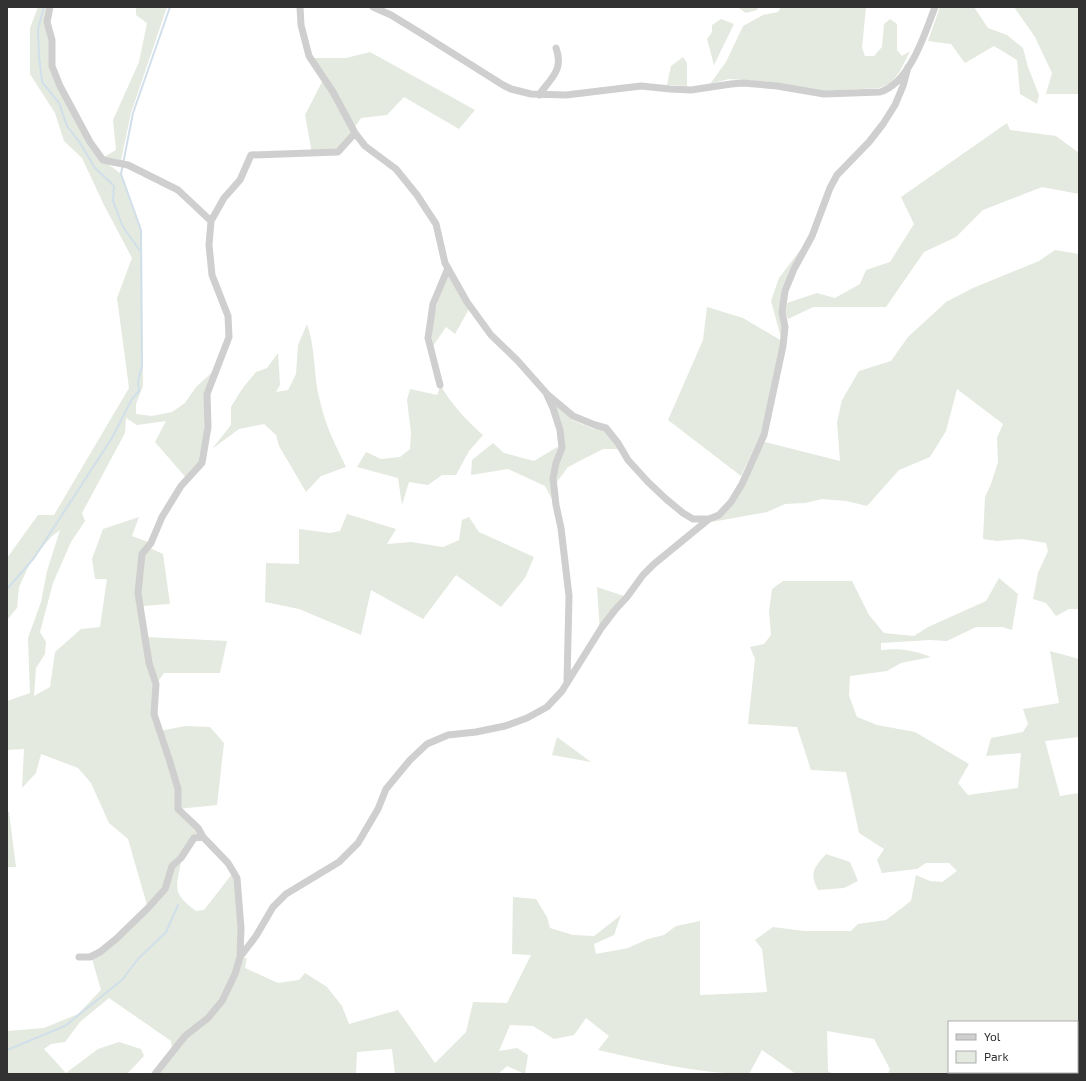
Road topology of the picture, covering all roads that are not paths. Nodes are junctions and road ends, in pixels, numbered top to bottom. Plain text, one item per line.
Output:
1 (50, 7) edge
2 (300, 7) edge
3 (373, 7) edge
4 (935, 7) edge
5 (556, 48) dead end
6 (908, 67) junction
7 (539, 95) junction
8 (355, 133) junction
9 (211, 221) junction
10 (448, 268) junction
11 (440, 385) dead end
12 (546, 393) junction
13 (709, 519) junction
14 (567, 682) junction
15 (203, 837) junction
16 (79, 957) dead end
17 (240, 957) junction
18 (155, 1074) edge

1 - 9 street
2 - 8 street
3 - 7 street
4 - 6 street
5 - 7 street
6 - 7 street
6 - 13 street
8 - 9 street
8 - 10 street
9 - 15 street
10 - 11 street
10 - 12 street
12 - 13 street
12 - 14 street
13 - 14 street
14 - 17 street
15 - 16 street
15 - 17 street
17 - 18 street

